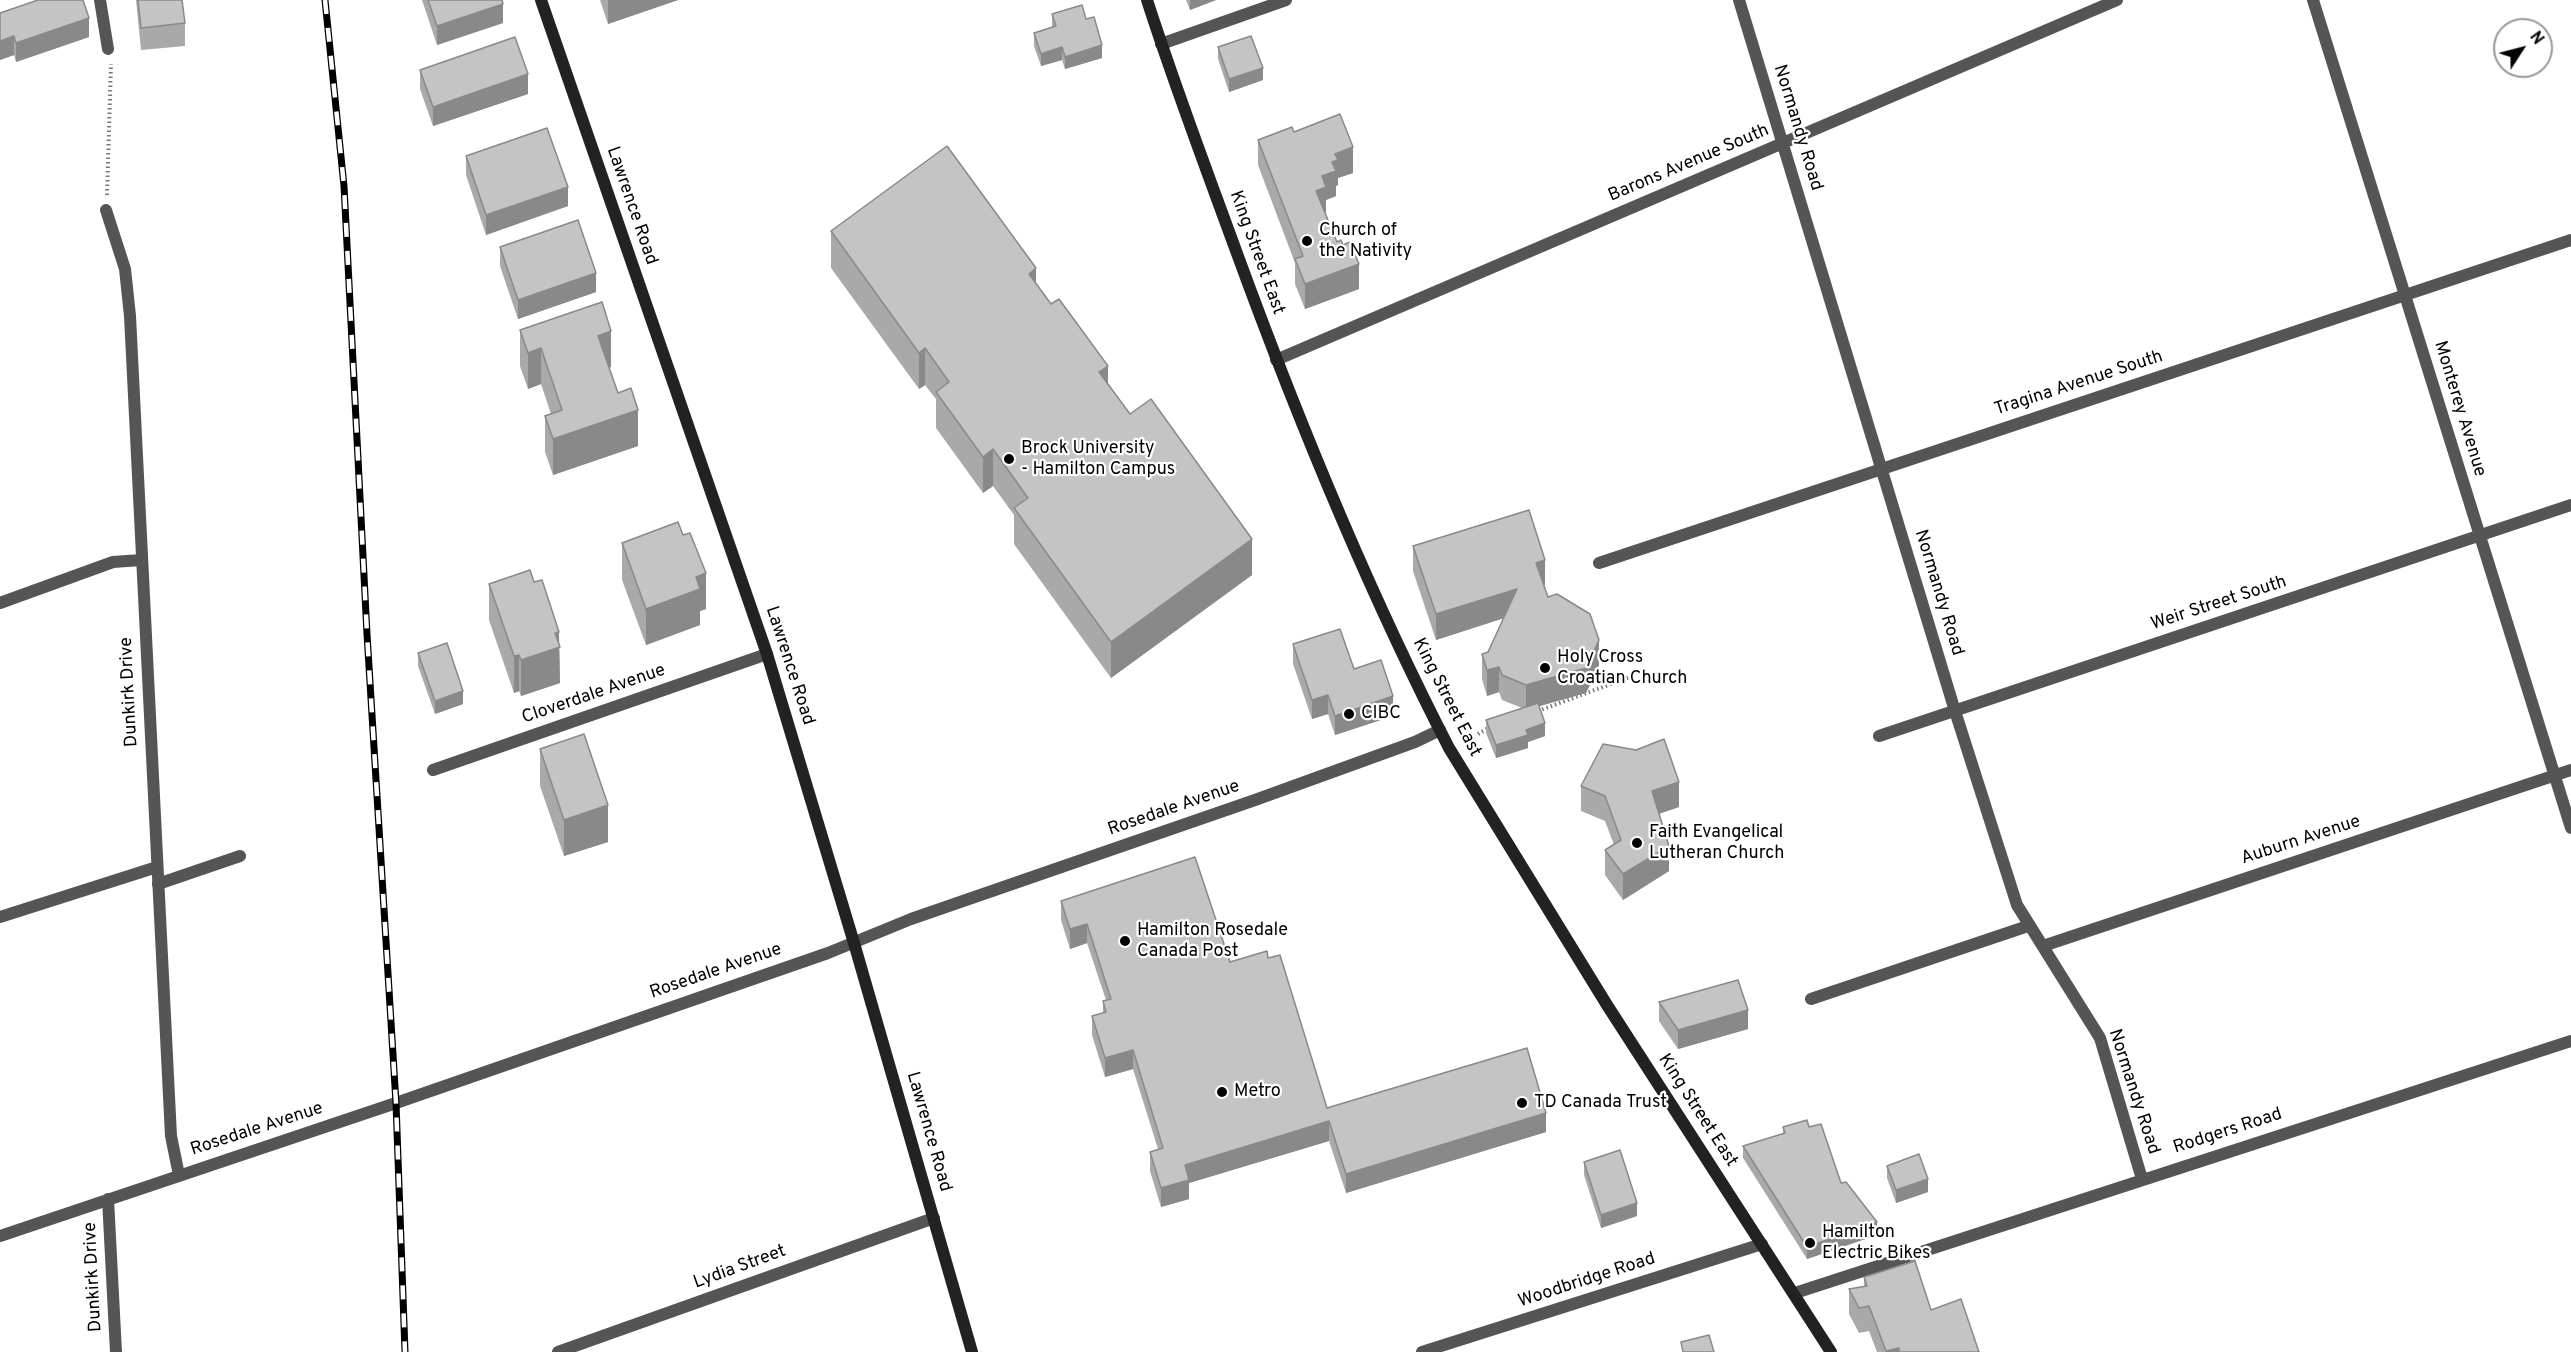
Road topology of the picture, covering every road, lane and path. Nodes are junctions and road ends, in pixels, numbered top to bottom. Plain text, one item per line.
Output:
1 (100, 0) edge
2 (541, 0) edge
3 (1147, 0) edge
4 (1286, 0) edge
5 (1739, 0) edge
6 (2117, 0) edge
7 (2313, 0) edge
8 (1161, 44) junction
9 (108, 49) joint
10 (1783, 143) junction
11 (106, 210) joint
12 (2571, 240) edge
13 (2406, 296) junction
14 (1276, 360) junction
15 (1881, 468) junction
16 (2571, 506) edge
17 (2478, 536) junction
18 (141, 560) junction
19 (1599, 562) dead end
20 (0, 603) edge
21 (767, 654) junction
22 (1630, 677) dead end
23 (1955, 711) junction
24 (1531, 713) edge
25 (1494, 726) edge
26 (1440, 730) junction
27 (1478, 734) dead end
28 (1879, 736) dead end
29 (433, 770) dead end
30 (2571, 771) edge
31 (2555, 776) junction
32 (2571, 828) edge
33 (240, 856) dead end
34 (157, 867) junction
35 (158, 884) junction
36 (0, 917) edge
37 (2028, 926) junction
38 (854, 943) junction
39 (2043, 946) junction
40 (1811, 999) dead end
41 (2571, 1041) edge
42 (179, 1175) junction
43 (2142, 1179) junction
44 (108, 1199) junction
45 (934, 1218) junction
46 (0, 1236) edge
47 (1762, 1244) junction
48 (1795, 1293) junction
49 (116, 1352) edge
50 (558, 1352) edge
51 (972, 1352) edge
52 (1422, 1352) edge
53 (1831, 1352) edge

1 - 9 street
2 - 21 main road, Lawrence Road
3 - 8 main road, King Street East
4 - 8 street
5 - 10 street, Normandy Road
6 - 10 street, Barons Avenue South
7 - 13 street, Monterey Avenue
8 - 14 main road, King Street East
9 - 11 path
10 - 14 street, Barons Avenue South
10 - 15 street, Normandy Road
11 - 18 street, Dunkirk Drive
12 - 13 street, Tragina Avenue South
13 - 15 street, Tragina Avenue South
13 - 17 street, Monterey Avenue
14 - 26 main road, King Street East
15 - 19 street, Tragina Avenue South
15 - 23 street, Normandy Road
16 - 17 street, Weir Street South
17 - 23 street, Weir Street South
17 - 31 street, Monterey Avenue
18 - 20 street
18 - 34 street, Dunkirk Drive
21 - 29 street, Cloverdale Avenue
21 - 38 main road, Lawrence Road
22 - 24 path
23 - 28 street, Weir Street South
23 - 37 street, Normandy Road
25 - 27 path
26 - 38 street, Rosedale Avenue
26 - 47 main road, King Street East
30 - 31 street, Auburn Avenue
31 - 32 street, Monterey Avenue
31 - 39 street, Auburn Avenue
33 - 35 street
34 - 35 street, Dunkirk Drive
34 - 36 street
35 - 42 street, Dunkirk Drive
37 - 39 street, Normandy Road
37 - 40 street
38 - 42 street, Rosedale Avenue
38 - 45 main road, Lawrence Road
39 - 43 street, Normandy Road
41 - 43 street, Rodgers Road
42 - 44 street, Rosedale Avenue
43 - 48 street, Rodgers Road
44 - 46 street, Rosedale Avenue
44 - 49 street, Dunkirk Drive
45 - 50 street, Lydia Street
45 - 51 main road, Lawrence Road
47 - 48 main road, King Street East
47 - 52 street, Woodbridge Road
48 - 53 main road, King Street East

